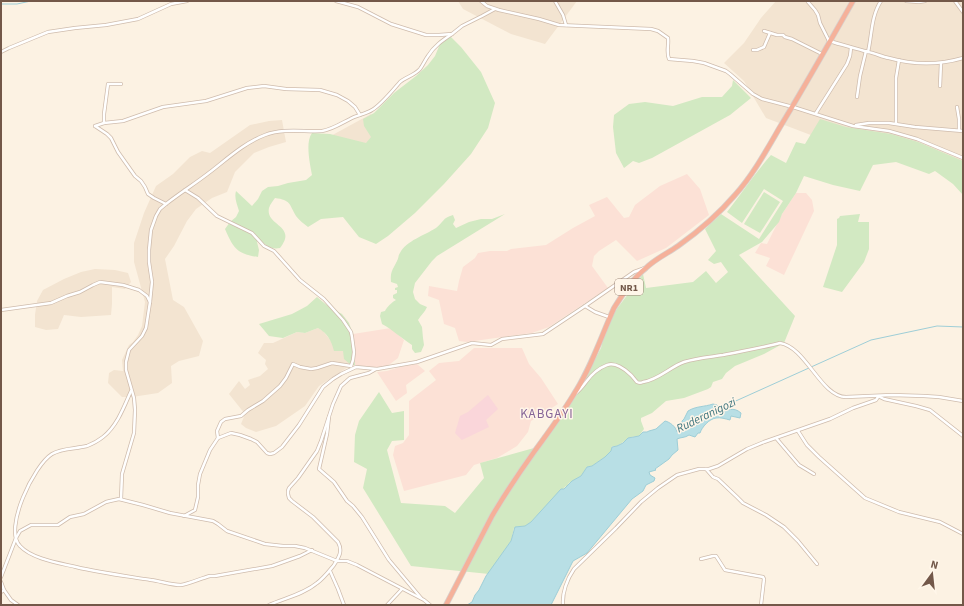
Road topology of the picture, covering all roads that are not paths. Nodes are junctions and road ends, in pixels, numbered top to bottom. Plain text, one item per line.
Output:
1 (188, 1) edge
2 (336, 1) edge
3 (481, 1) edge
4 (555, 1) edge
5 (853, 1) edge
6 (881, 1) edge
7 (906, 1) edge
8 (925, 1) edge
9 (955, 1) edge
10 (808, 2) edge
11 (495, 9) junction
12 (963, 12) edge
13 (566, 26) junction
14 (764, 31) dead end
15 (770, 33) junction
16 (452, 34) junction
17 (829, 41) junction
18 (851, 48) junction
19 (753, 50) dead end
20 (1, 52) edge
21 (867, 52) junction
22 (822, 54) junction
23 (963, 58) edge
24 (899, 60) junction
25 (941, 63) junction
26 (121, 84) dead end
27 (940, 86) dead end
28 (857, 97) dead end
29 (793, 106) junction
30 (956, 106) dead end
31 (816, 114) junction
32 (360, 115) junction
33 (104, 123) junction
34 (896, 123) junction
35 (854, 126) junction
36 (959, 130) junction
37 (963, 131) edge
38 (963, 158) edge
39 (185, 190) junction
40 (166, 204) junction
41 (646, 267) junction
42 (150, 302) junction
43 (584, 306) junction
44 (1, 310) edge
45 (610, 317) junction
46 (351, 366) junction
47 (356, 367) junction
48 (377, 369) junction
49 (132, 390) junction
50 (575, 393) junction
51 (879, 396) junction
52 (963, 401) edge
53 (329, 414) junction
54 (798, 431) junction
55 (963, 436) edge
56 (218, 438) junction
57 (776, 438) junction
58 (705, 469) junction
59 (814, 474) dead end
60 (121, 499) junction
61 (184, 516) junction
62 (963, 534) edge
63 (16, 538) junction
64 (312, 550) junction
65 (701, 559) dead end
66 (337, 561) junction
67 (817, 564) dead end
68 (330, 571) junction
69 (1, 577) edge
70 (1, 582) edge
71 (402, 589) junction
72 (2, 591) edge
73 (424, 600) junction
74 (18, 605) edge
75 (269, 605) edge
76 (344, 605) edge
77 (386, 605) edge
78 (430, 605) edge
79 (446, 605) edge
80 (563, 605) edge
81 (761, 605) edge

1 - 20 street
2 - 16 street
3 - 11 street
4 - 13 street
5 - 17 highway, NR1
6 - 21 street
7 - 8 street
9 - 12 street
10 - 17 street
11 - 13 street
11 - 16 street
13 - 29 street
14 - 15 street
15 - 19 street
15 - 22 street
16 - 32 street
17 - 18 street
17 - 22 highway, NR1
18 - 21 street
18 - 31 street
21 - 24 street
21 - 28 street
22 - 29 highway, NR1
23 - 25 street
24 - 25 street
24 - 34 street
25 - 27 street
26 - 33 street
29 - 31 street
29 - 41 highway, NR1
30 - 36 street
31 - 35 street
32 - 33 street
32 - 39 street
33 - 40 street
34 - 35 street
34 - 36 street
35 - 38 street
36 - 37 street
39 - 40 street
39 - 46 street
40 - 42 street
41 - 43 street
41 - 45 highway, NR1
42 - 44 street
42 - 49 street
43 - 45 street
43 - 48 street
45 - 50 highway, NR1
46 - 47 street
46 - 56 street
47 - 48 street
47 - 56 street
48 - 53 street
49 - 60 street
49 - 63 street
50 - 51 street
50 - 79 highway, NR1
51 - 52 street
51 - 54 street
51 - 55 street
53 - 66 street
53 - 73 street
54 - 57 street
54 - 62 street
56 - 61 street
57 - 58 street
57 - 59 street
58 - 67 street
58 - 80 street
60 - 61 street
60 - 63 street
61 - 64 street
63 - 64 street
63 - 69 street
64 - 66 street
65 - 81 street
66 - 68 street
66 - 71 street
68 - 75 street
68 - 76 street
70 - 72 street
71 - 73 street
71 - 77 street
72 - 74 street
73 - 78 street

